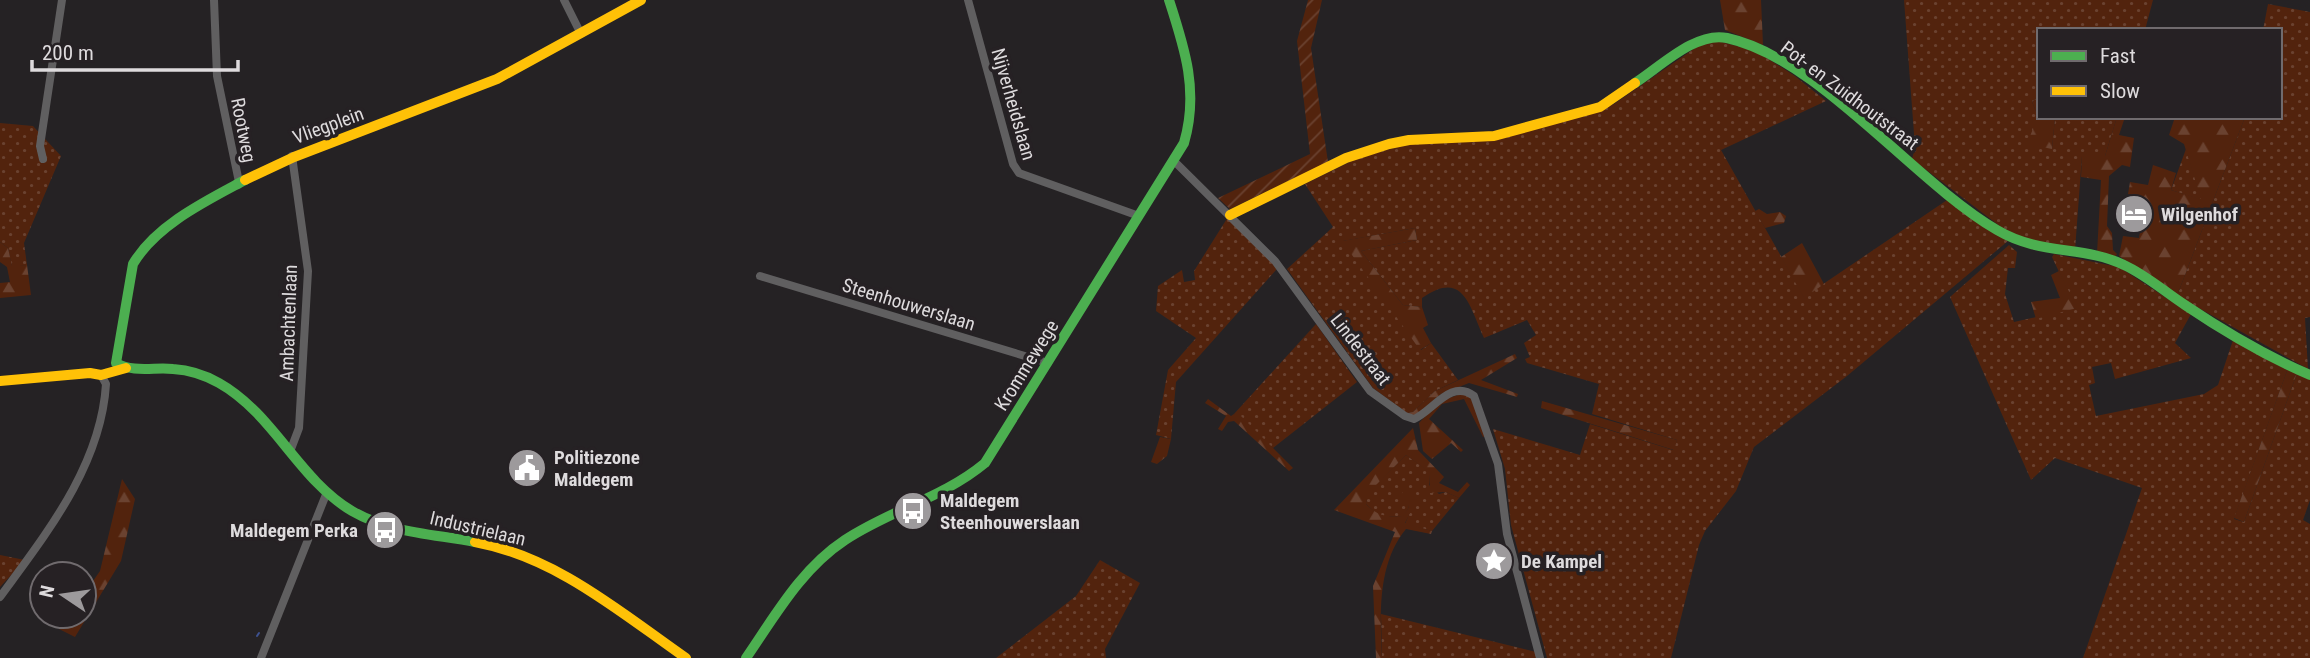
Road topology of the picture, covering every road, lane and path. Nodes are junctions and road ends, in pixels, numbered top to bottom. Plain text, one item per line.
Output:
1 (62, 0) edge
2 (214, 0) edge
3 (564, 0) edge
4 (641, 0) edge
5 (968, 0) edge
6 (1169, 0) edge
7 (580, 34) junction
8 (292, 156) junction
9 (43, 159) dead end
10 (1174, 161) junction
11 (239, 181) junction
12 (1230, 215) junction
13 (1139, 216) junction
14 (760, 276) dead end
15 (1048, 363) junction
16 (121, 365) junction
17 (100, 374) junction
18 (2310, 375) edge
19 (0, 381) edge
20 (291, 449) junction
21 (327, 492) junction
22 (0, 597) edge
23 (261, 658) edge
24 (686, 658) edge
25 (746, 658) edge
26 (1539, 658) edge

1 - 9 street
2 - 11 street, Rootweg
3 - 7 street
4 - 7 street, Vliegplein
5 - 13 street, Nijverheidslaan
6 - 10 street, Krommewege
7 - 8 street, Vliegplein
8 - 11 street, Vliegplein
8 - 20 street, Ambachtenlaan
10 - 12 street, Lindestraat
10 - 13 street, Krommewege
11 - 16 street, Vliegplein
12 - 18 street, Pot- en Zuidhoutstraat
12 - 26 street, Lindestraat
13 - 15 street, Krommewege
14 - 15 street, Steenhouwerslaan
15 - 25 street, Krommewege
16 - 17 street, Industrielaan
16 - 20 street, Industrielaan
17 - 19 street, Industrielaan
17 - 22 street
20 - 21 street, Industrielaan
21 - 23 street
21 - 24 street, Industrielaan

